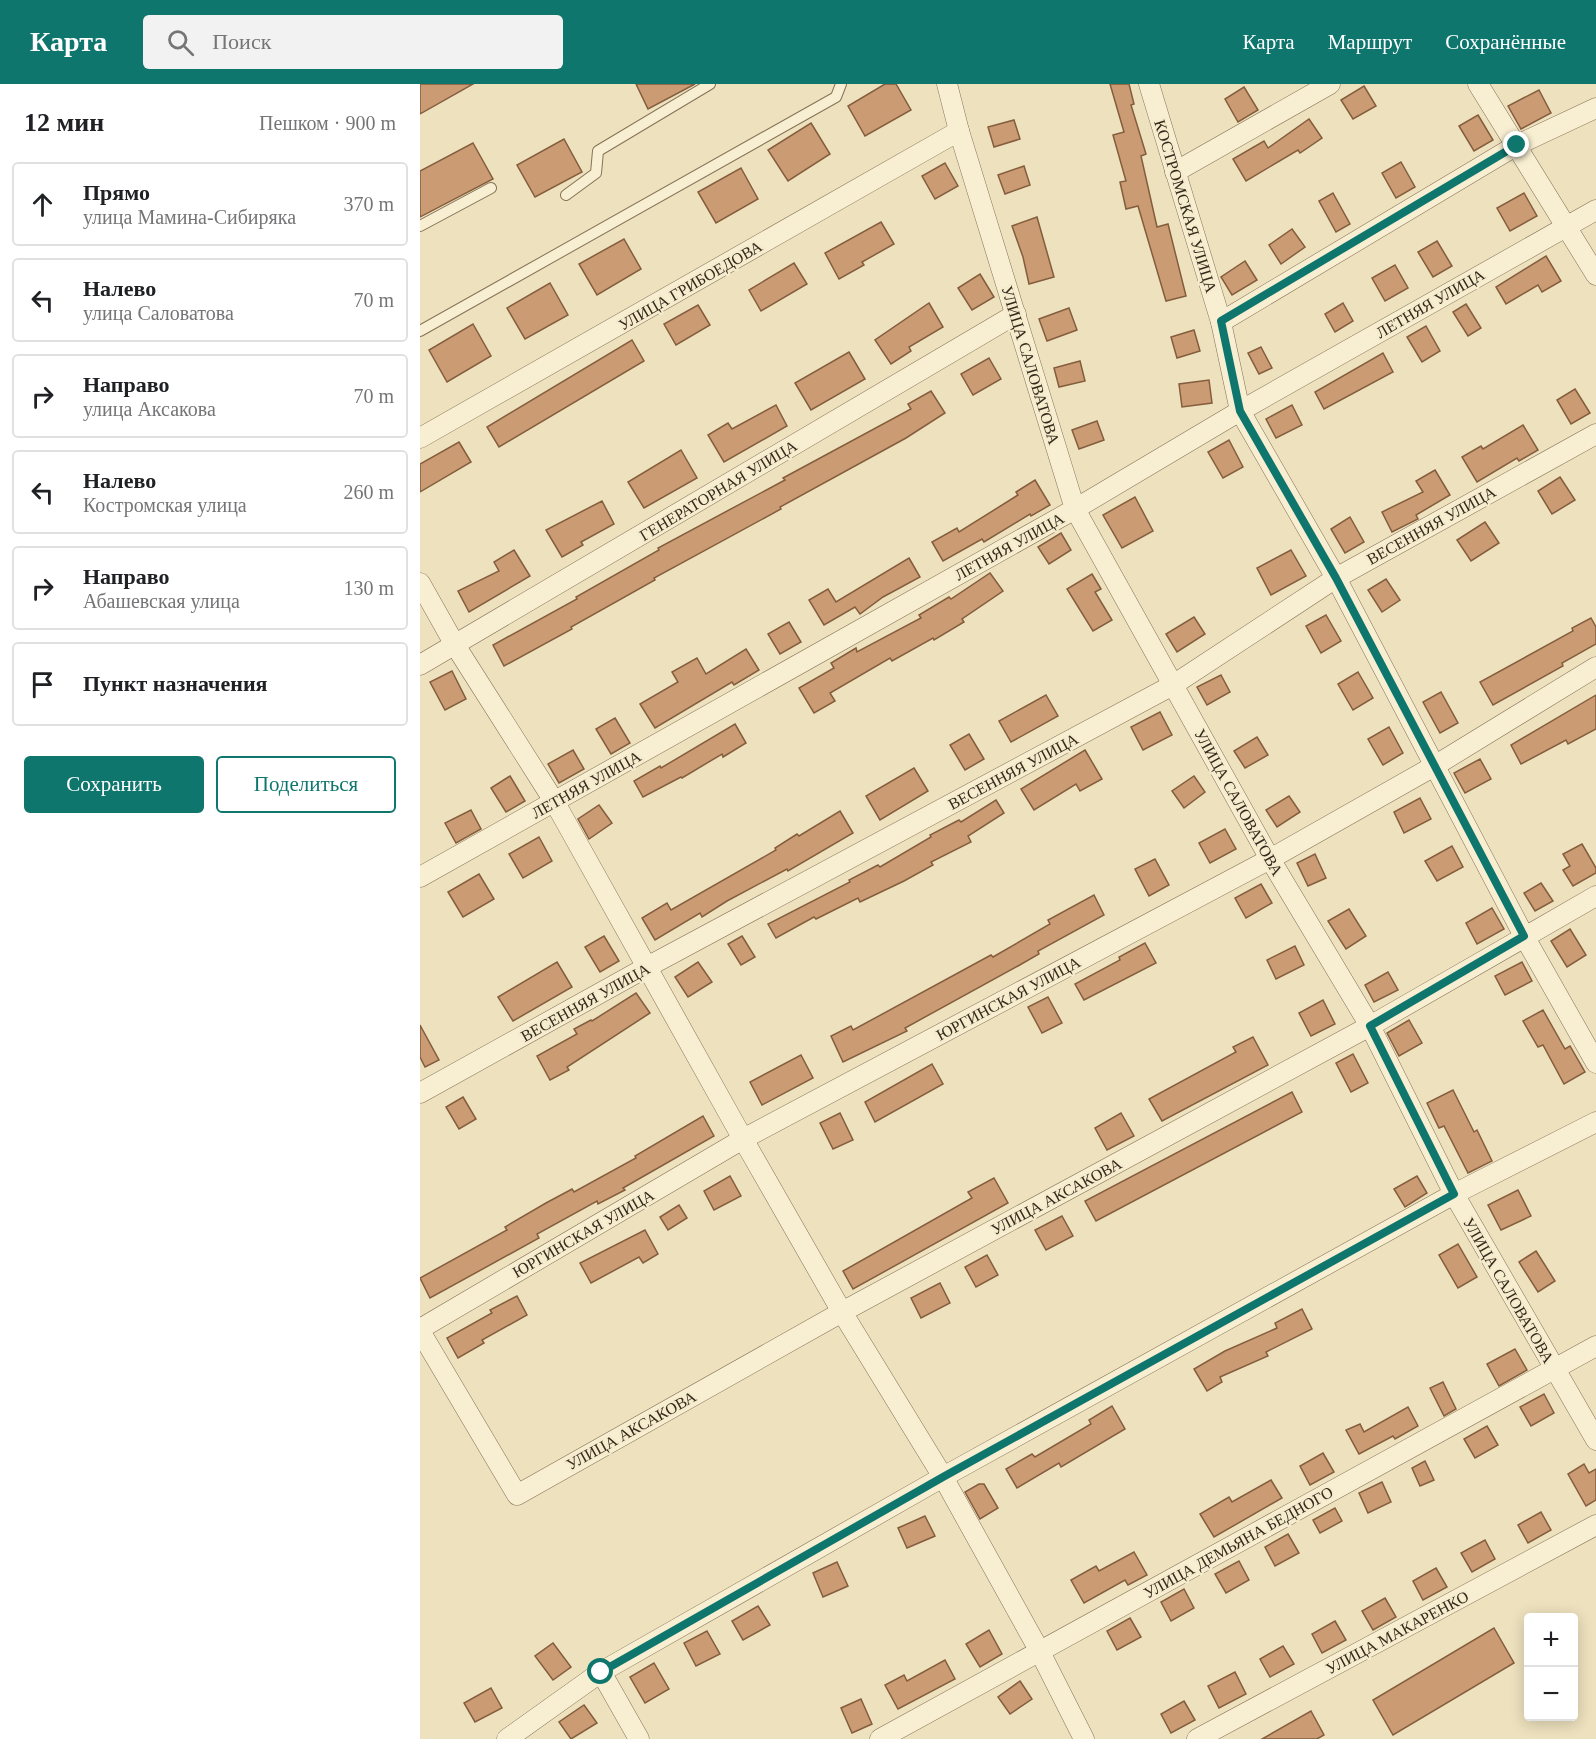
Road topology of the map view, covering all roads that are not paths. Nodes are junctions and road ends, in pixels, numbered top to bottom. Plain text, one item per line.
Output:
1 (710, 84) edge
2 (841, 84) edge
3 (947, 84) edge
4 (1149, 84) edge
5 (1330, 84) edge
6 (1478, 84) edge
7 (1596, 108) edge
8 (959, 131) junction
9 (1517, 145) junction
10 (1175, 172) junction
11 (491, 188) dead end
12 (566, 195) dead end
13 (1596, 210) edge
14 (1567, 225) junction
15 (420, 226) edge
16 (1596, 275) edge
17 (1016, 314) junction
18 (1221, 321) junction
19 (420, 331) edge
20 (1240, 411) junction
21 (1596, 434) edge
22 (420, 438) edge
23 (1075, 509) junction
24 (1336, 578) junction
25 (420, 583) edge
26 (455, 645) junction
27 (420, 665) edge
28 (1596, 667) edge
29 (1173, 685) junction
30 (1436, 765) junction
31 (554, 801) junction
32 (1270, 859) junction
33 (420, 877) edge
34 (1596, 896) edge
35 (1524, 936) junction
36 (647, 967) junction
37 (1370, 1026) junction
38 (1596, 1063) edge
39 (420, 1093) edge
40 (1596, 1122) edge
41 (743, 1139) junction
42 (1454, 1194) junction
43 (842, 1312) junction
44 (420, 1330) edge
45 (1596, 1346) edge
46 (1554, 1369) junction
47 (1596, 1440) edge
48 (943, 1477) junction
49 (1596, 1525) edge
50 (1040, 1650) junction
51 (601, 1672) junction
52 (507, 1739) edge
53 (639, 1739) edge
54 (880, 1739) edge
55 (1084, 1739) edge
56 (1197, 1739) edge

1 - 12 lane
2 - 19 lane
3 - 8 street, УЛИЦА САЛОВАТОВА
4 - 10 street, КОСТРОМСКАЯ УЛИЦА
5 - 10 street
6 - 9 street
7 - 9 street
8 - 17 street, УЛИЦА САЛОВАТОВА
8 - 22 street, УЛИЦА ГРИБОЕДОВА
9 - 14 street
9 - 18 street
10 - 18 street, КОСТРОМСКАЯ УЛИЦА
11 - 15 lane
13 - 14 street, ЛЕТНЯЯ УЛИЦА
14 - 16 street
14 - 20 street, ЛЕТНЯЯ УЛИЦА
17 - 23 street, УЛИЦА САЛОВАТОВА
17 - 26 street, ГЕНЕРАТОРНАЯ УЛИЦА
18 - 20 street, КОСТРОМСКАЯ УЛИЦА
20 - 23 street, ЛЕТНЯЯ УЛИЦА
20 - 24 street, КОСТРОМСКАЯ УЛИЦА
21 - 24 street, ВЕСЕННЯЯ УЛИЦА
23 - 29 street, УЛИЦА САЛОВАТОВА
23 - 31 street, ЛЕТНЯЯ УЛИЦА
24 - 29 street, ВЕСЕННЯЯ УЛИЦА
24 - 30 street, КОСТРОМСКАЯ УЛИЦА
25 - 26 street
26 - 27 street, ГЕНЕРАТОРНАЯ УЛИЦА
26 - 31 street
28 - 30 street, ЮРГИНСКАЯ УЛИЦА
29 - 32 street, УЛИЦА САЛОВАТОВА
29 - 36 street, ВЕСЕННЯЯ УЛИЦА
30 - 32 street, ЮРГИНСКАЯ УЛИЦА
30 - 35 street, КОСТРОМСКАЯ УЛИЦА
31 - 33 street, ЛЕТНЯЯ УЛИЦА
31 - 36 street
32 - 37 street, УЛИЦА САЛОВАТОВА
32 - 41 street, ЮРГИНСКАЯ УЛИЦА
34 - 35 street, УЛИЦА АКСАКОВА
35 - 37 street, УЛИЦА АКСАКОВА
35 - 38 street, КОСТРОМСКАЯ УЛИЦА
36 - 39 street, ВЕСЕННЯЯ УЛИЦА
36 - 41 street
37 - 42 street, УЛИЦА САЛОВАТОВА
37 - 43 street, УЛИЦА АКСАКОВА
40 - 42 street
41 - 43 street
41 - 44 street, ЮРГИНСКАЯ УЛИЦА
42 - 46 street, УЛИЦА САЛОВАТОВА
42 - 48 street
43 - 44 street, УЛИЦА АКСАКОВА
43 - 48 street
45 - 46 street, УЛИЦА ДЕМЬЯНА БЕДНОГО
46 - 47 street, УЛИЦА САЛОВАТОВА
46 - 50 street, УЛИЦА ДЕМЬЯНА БЕДНОГО
48 - 50 street
48 - 51 street
49 - 56 street, УЛИЦА МАКАРЕНКО
50 - 54 street, УЛИЦА ДЕМЬЯНА БЕДНОГО
50 - 55 street
51 - 52 street
51 - 53 street

